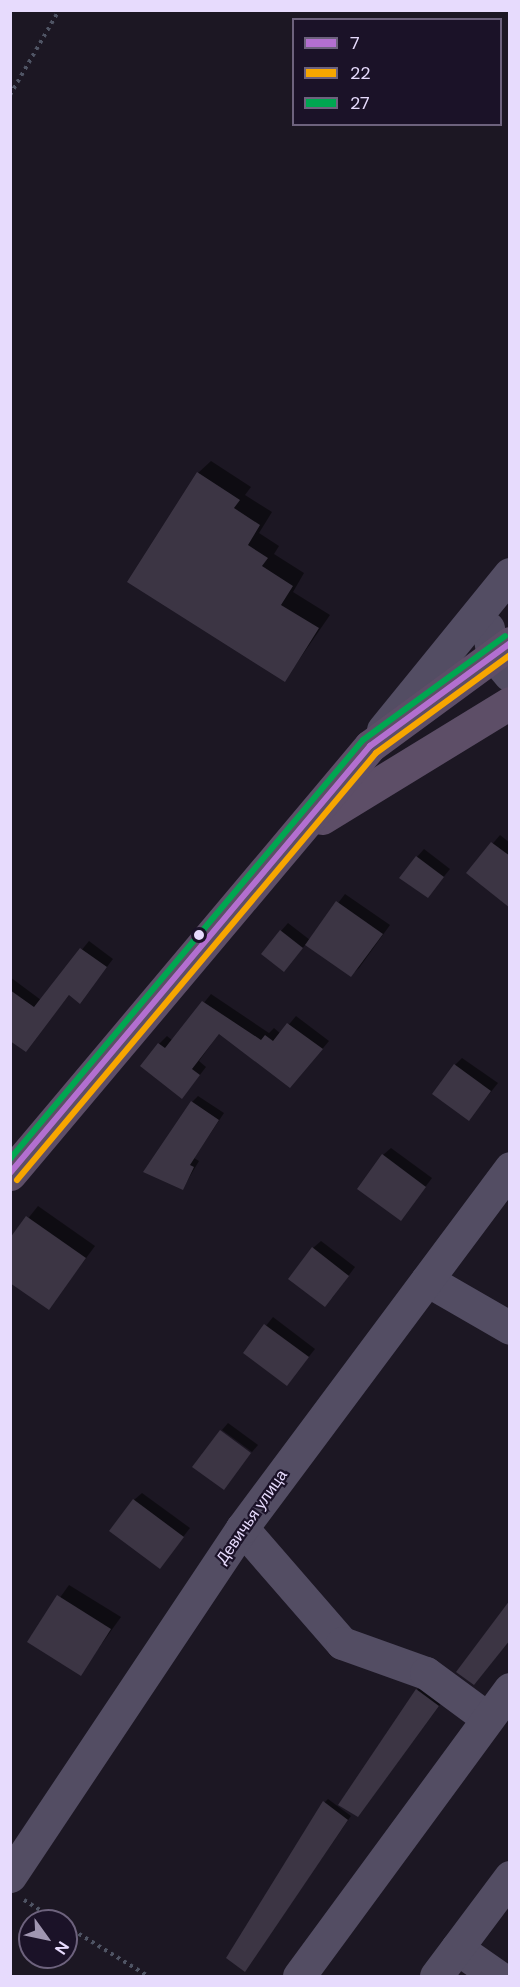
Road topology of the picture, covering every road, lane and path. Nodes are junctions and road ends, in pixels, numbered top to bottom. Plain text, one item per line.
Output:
1 (59, 10) edge
2 (10, 95) edge
3 (510, 574) edge
4 (484, 606) junction
5 (504, 658) edge
6 (510, 703) edge
7 (370, 746) junction
8 (297, 833) junction
9 (510, 1168) edge
10 (10, 1174) edge
11 (427, 1280) junction
12 (510, 1328) edge
13 (242, 1528) junction
14 (510, 1689) edge
15 (487, 1718) junction
16 (510, 1877) edge
17 (15, 1887) edge
18 (43, 1909) edge
19 (78, 1933) edge
20 (457, 1948) junction
21 (148, 1977) edge
22 (299, 1977) edge
23 (436, 1977) edge
24 (497, 1977) edge

1 - 2 path
3 - 4 street
4 - 5 street
4 - 7 street
5 - 7 main road
6 - 8 main road
7 - 8 main road
8 - 10 main road
9 - 11 street, Девичья улица
11 - 12 street
11 - 13 street, Девичья улица
13 - 15 street
13 - 17 street, Девичья улица
14 - 15 street
15 - 22 street
16 - 20 street
17 - 18 path
19 - 21 path
20 - 23 street
20 - 24 street

